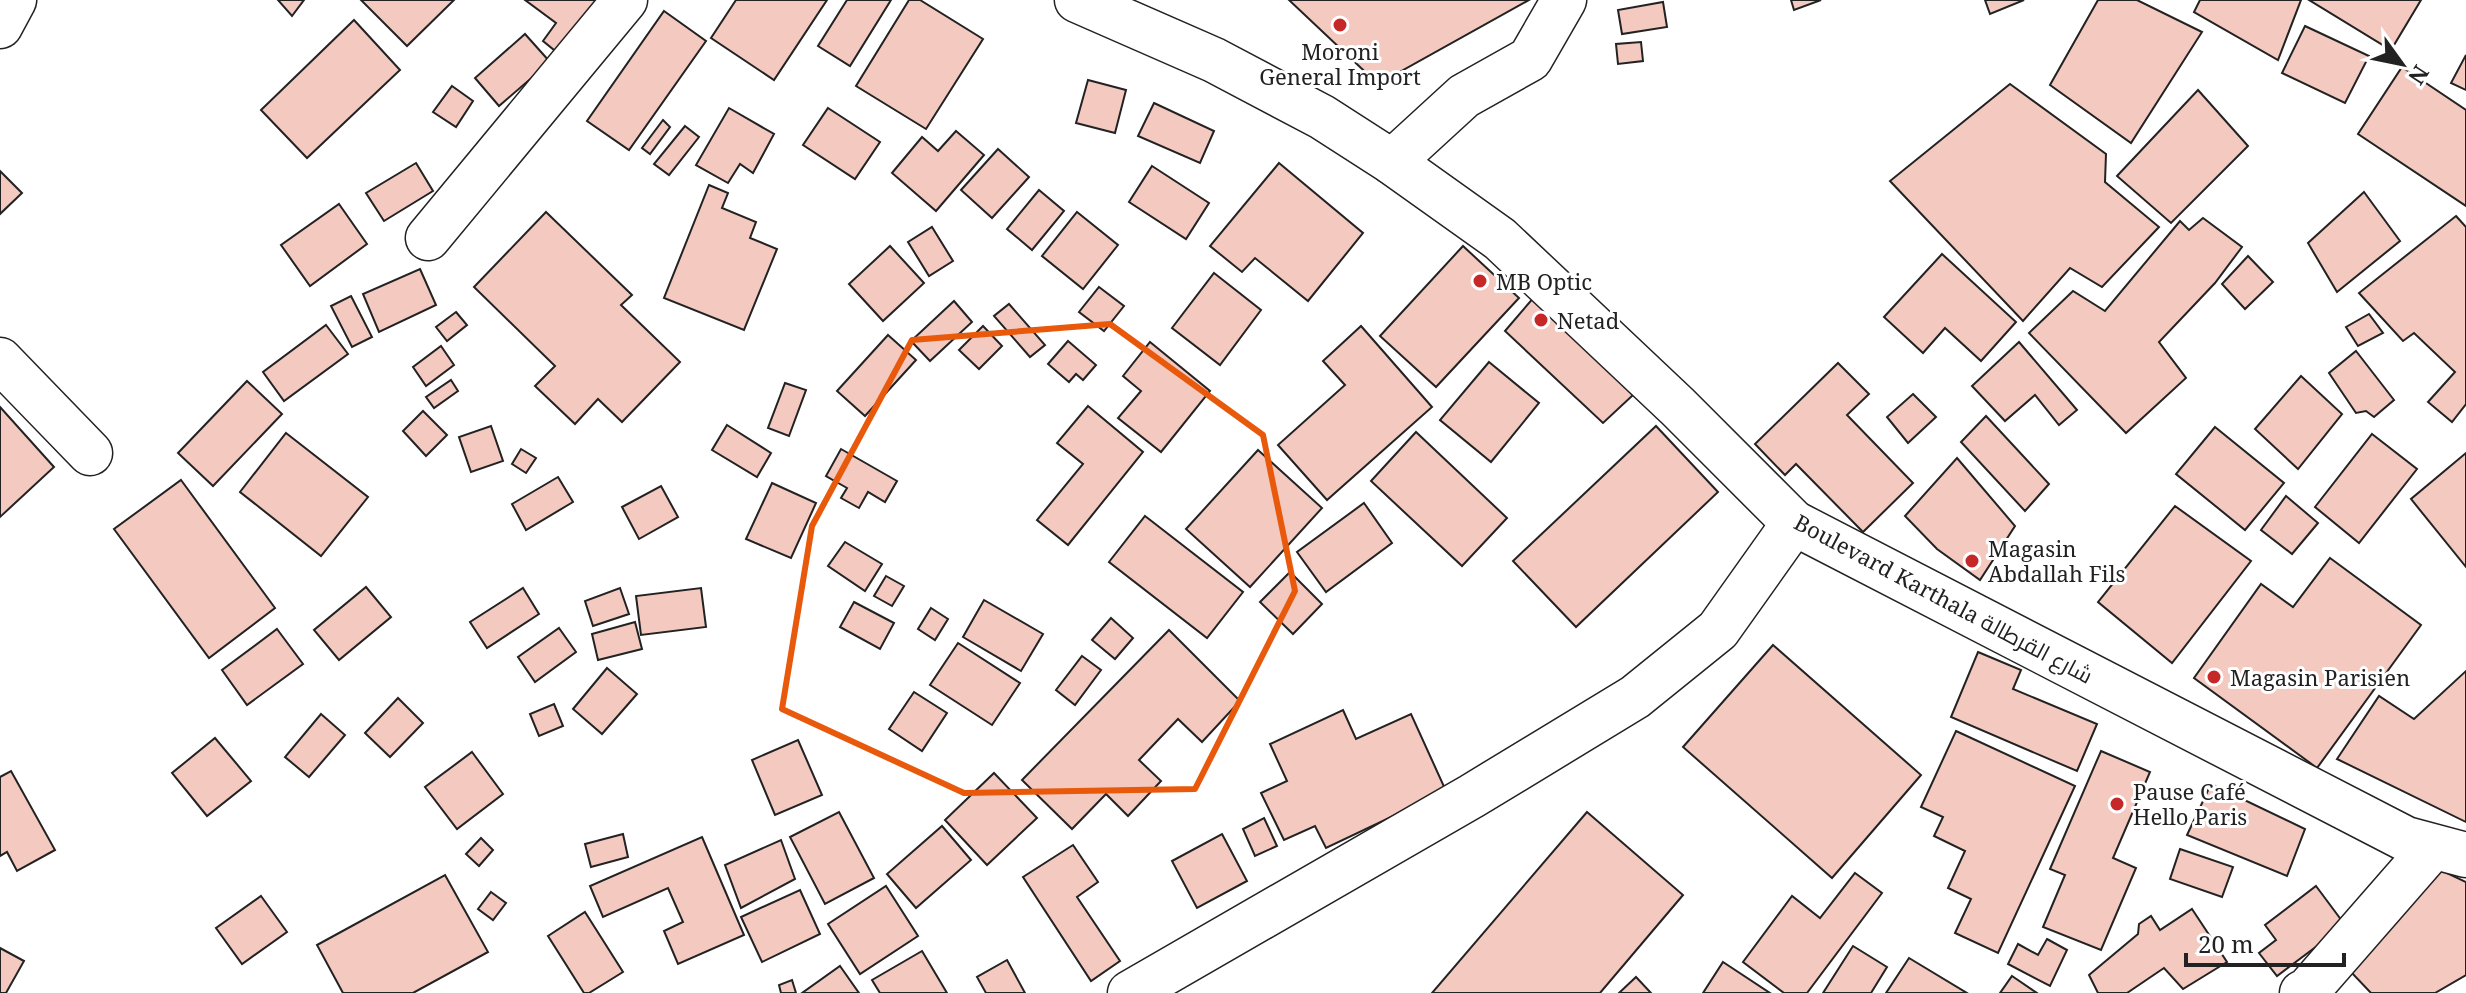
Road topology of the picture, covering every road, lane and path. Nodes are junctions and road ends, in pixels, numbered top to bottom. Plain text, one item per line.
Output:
1 (14, 0) edge
2 (625, 0) edge
3 (1077, 0) edge
4 (1564, 0) edge
5 (0, 26) edge
6 (1392, 162) junction
7 (428, 238) dead end
8 (0, 360) edge
9 (90, 453) dead end
10 (1794, 523) junction
11 (2456, 851) edge
12 (1130, 993) edge
13 (2302, 993) edge

1 - 5 street
2 - 7 street
3 - 6 street, Boulevard Karthala شارع القرطالة
4 - 6 street
6 - 10 street, Boulevard Karthala شارع القرطالة
8 - 9 street
10 - 11 street, Boulevard Karthala شارع القرطالة
10 - 12 street
11 - 13 street

